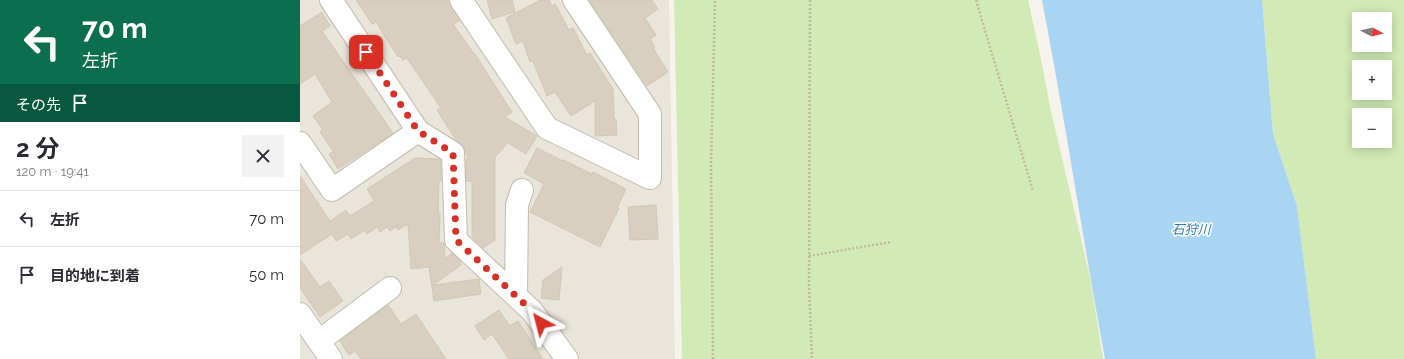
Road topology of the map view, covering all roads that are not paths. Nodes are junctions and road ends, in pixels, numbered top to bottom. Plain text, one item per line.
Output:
1 (331, 0) edge
2 (460, 0) edge
3 (574, 0) edge
4 (418, 131) junction
5 (300, 143) edge
6 (522, 190) dead end
7 (390, 288) dead end
8 (516, 296) junction
9 (308, 332) edge
10 (331, 359) edge
11 (567, 359) edge

1 - 4 street
2 - 3 street
4 - 5 street
4 - 8 street
6 - 8 street
7 - 9 street
8 - 11 street
9 - 10 street

